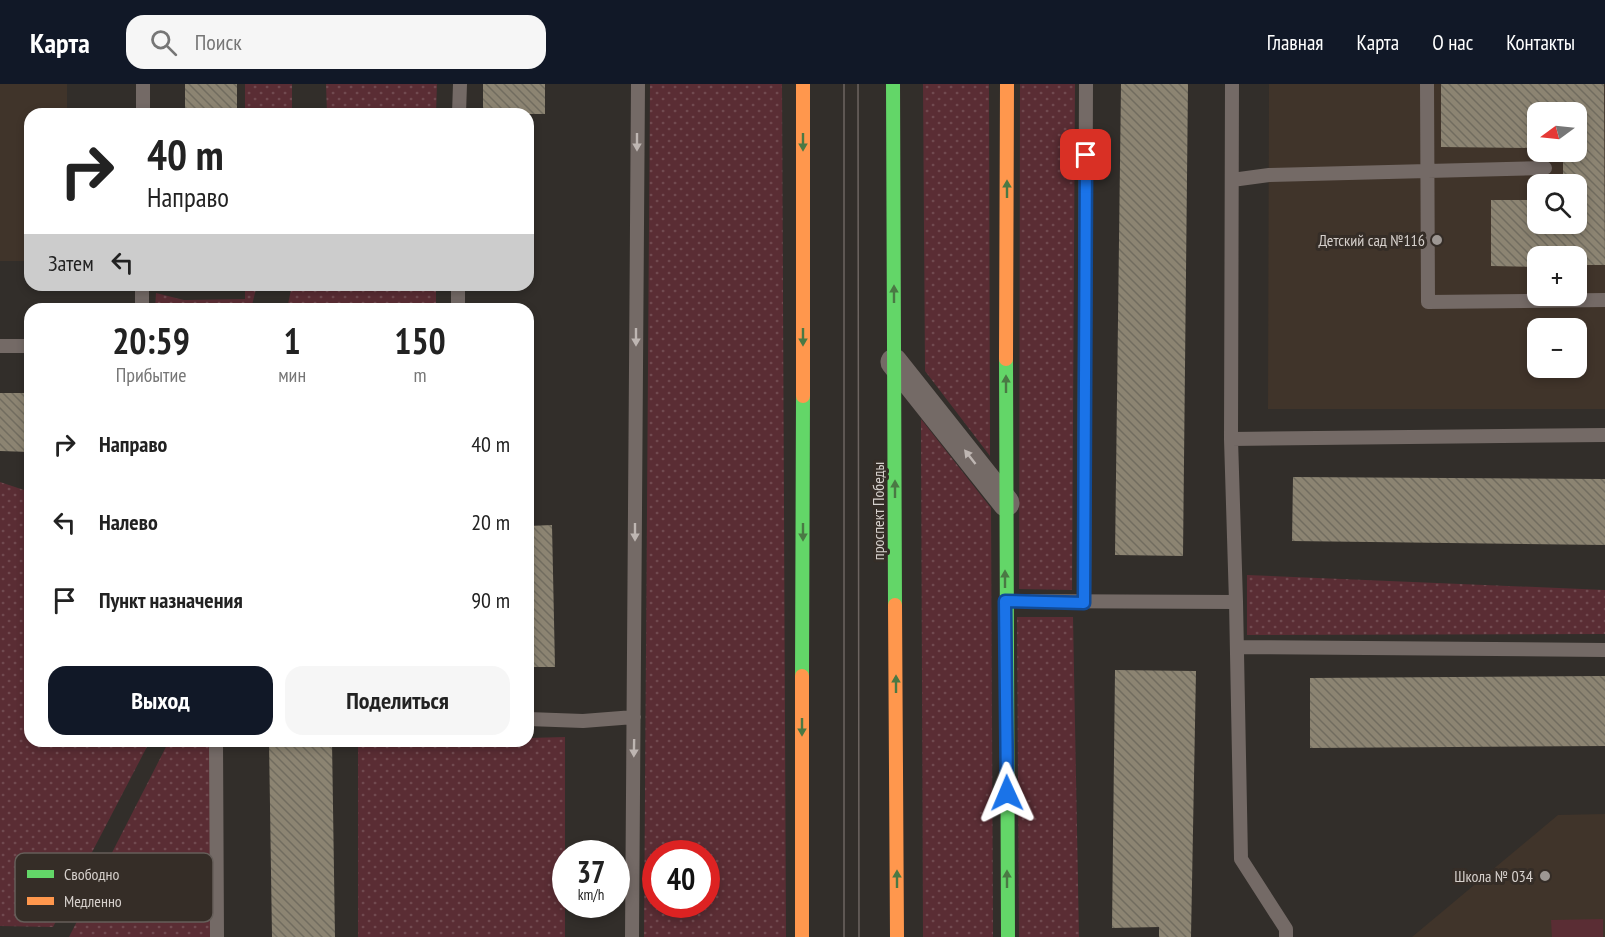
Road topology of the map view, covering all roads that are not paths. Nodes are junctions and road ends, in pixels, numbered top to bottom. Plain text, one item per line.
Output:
1 (143, 84) edge
2 (460, 84) edge
3 (638, 84) edge
4 (803, 84) edge
5 (893, 84) edge
6 (1007, 84) edge
7 (1086, 84) edge
8 (1232, 84) edge
9 (1426, 84) edge
10 (143, 108) edge
11 (459, 108) edge
12 (1545, 168) dead end
13 (1425, 171) junction
14 (1232, 180) junction
15 (1605, 300) edge
16 (0, 346) edge
17 (24, 346) edge
18 (894, 362) junction
19 (1605, 435) edge
20 (1231, 439) junction
21 (1006, 503) junction
22 (1005, 601) junction
23 (1236, 602) junction
24 (1084, 603) junction
25 (1237, 647) junction
26 (1605, 650) edge
27 (634, 717) junction
28 (534, 719) edge
29 (216, 747) edge
30 (1289, 935) edge
31 (217, 937) edge
32 (632, 937) edge
33 (802, 937) edge
34 (897, 937) edge
35 (1008, 937) edge

1 - 10 lane
2 - 11 lane
3 -> 27 lane
4 -> 33 main road
18 -> 5 main road, проспект Победы
21 -> 6 main road
7 - 24 lane
8 - 14 lane
9 - 13 lane
12 - 13 lane
13 - 14 lane
13 - 15 lane
14 - 20 lane
16 - 17 lane
21 -> 18 street
34 -> 18 main road, проспект Победы
19 - 20 lane
20 - 23 lane
22 -> 21 main road
22 - 24 lane
35 -> 22 main road
23 - 24 lane
23 - 25 lane
25 - 26 lane
25 - 30 lane
27 - 28 lane
27 -> 32 lane
29 - 31 lane

